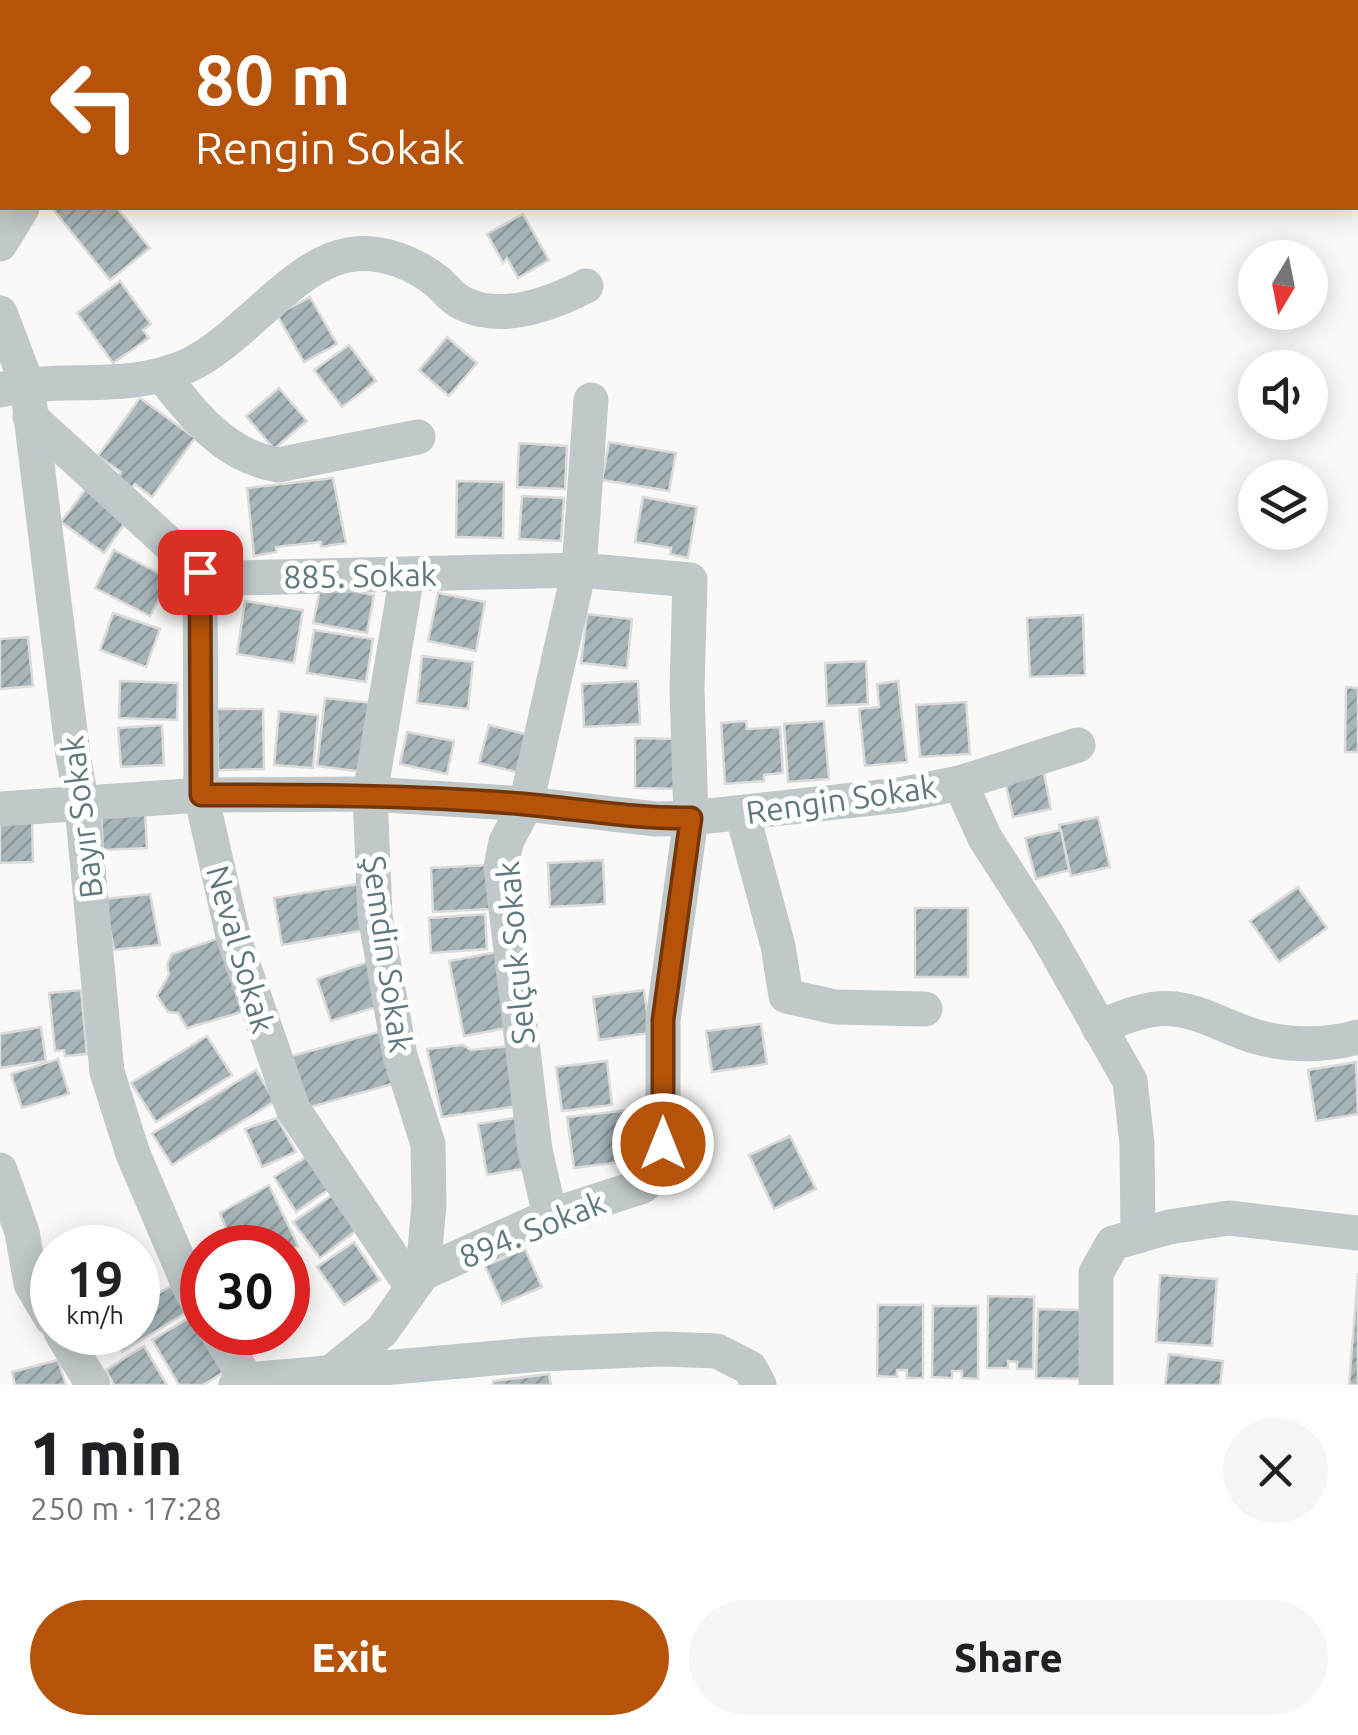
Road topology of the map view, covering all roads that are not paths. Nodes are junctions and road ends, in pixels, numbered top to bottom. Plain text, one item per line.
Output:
1 (21, 210) edge
2 (0, 244) edge
3 (586, 286) dead end
4 (0, 312) edge
5 (163, 376) junction
6 (19, 397) edge
7 (592, 400) dead end
8 (418, 438) dead end
9 (579, 570) junction
10 (200, 572) junction
11 (406, 575) junction
12 (690, 580) joint
13 (1078, 746) dead end
14 (960, 782) junction
15 (370, 794) junction
16 (201, 795) junction
17 (526, 804) junction
18 (82, 805) junction
19 (0, 809) edge
20 (742, 813) junction
21 (691, 818) junction
22 (925, 1009) dead end
23 (1099, 1028) junction
24 (1358, 1037) edge
25 (0, 1170) edge
26 (550, 1216) junction
27 (1358, 1233) edge
28 (1138, 1236) junction
29 (180, 1264) edge
30 (418, 1280) junction
31 (15, 1284) edge
32 (74, 1355) edge
33 (228, 1355) edge
34 (329, 1374) junction
35 (242, 1383) edge
36 (93, 1385) edge
37 (759, 1385) edge
38 (1096, 1385) edge

1 - 2 street
3 - 5 street
4 - 6 street, Bayır Sokak
5 - 6 street
5 - 8 street
6 - 10 street
6 - 18 street, Bayır Sokak
7 - 9 street, Selçuk Sokak
9 - 11 street, 885. Sokak
9 - 12 street, 885. Sokak
9 - 17 street, Selçuk Sokak
10 - 11 street, 885. Sokak
10 - 16 street, Neval Sokak
11 - 15 street, Şemdin Sokak
12 - 21 street, 894. Sokak
13 - 14 street, Rengin Sokak
14 - 20 street, Rengin Sokak
14 - 23 street
15 - 16 street, Rengin Sokak
15 - 17 street, Rengin Sokak
15 - 30 street, Şemdin Sokak
16 - 18 street, Rengin Sokak
16 - 30 street, Neval Sokak
17 - 21 street, Rengin Sokak
17 - 26 street, Selçuk Sokak
18 - 19 street, Rengin Sokak
18 - 29 street, Bayır Sokak
20 - 21 street, Rengin Sokak
20 - 22 street
21 - 26 street, 894. Sokak
23 - 24 street
23 - 28 street
25 - 31 street
26 - 30 street, 894. Sokak
27 - 28 street
28 - 38 street
30 - 34 street
32 - 36 street
33 - 35 street
34 - 35 street
34 - 37 street

